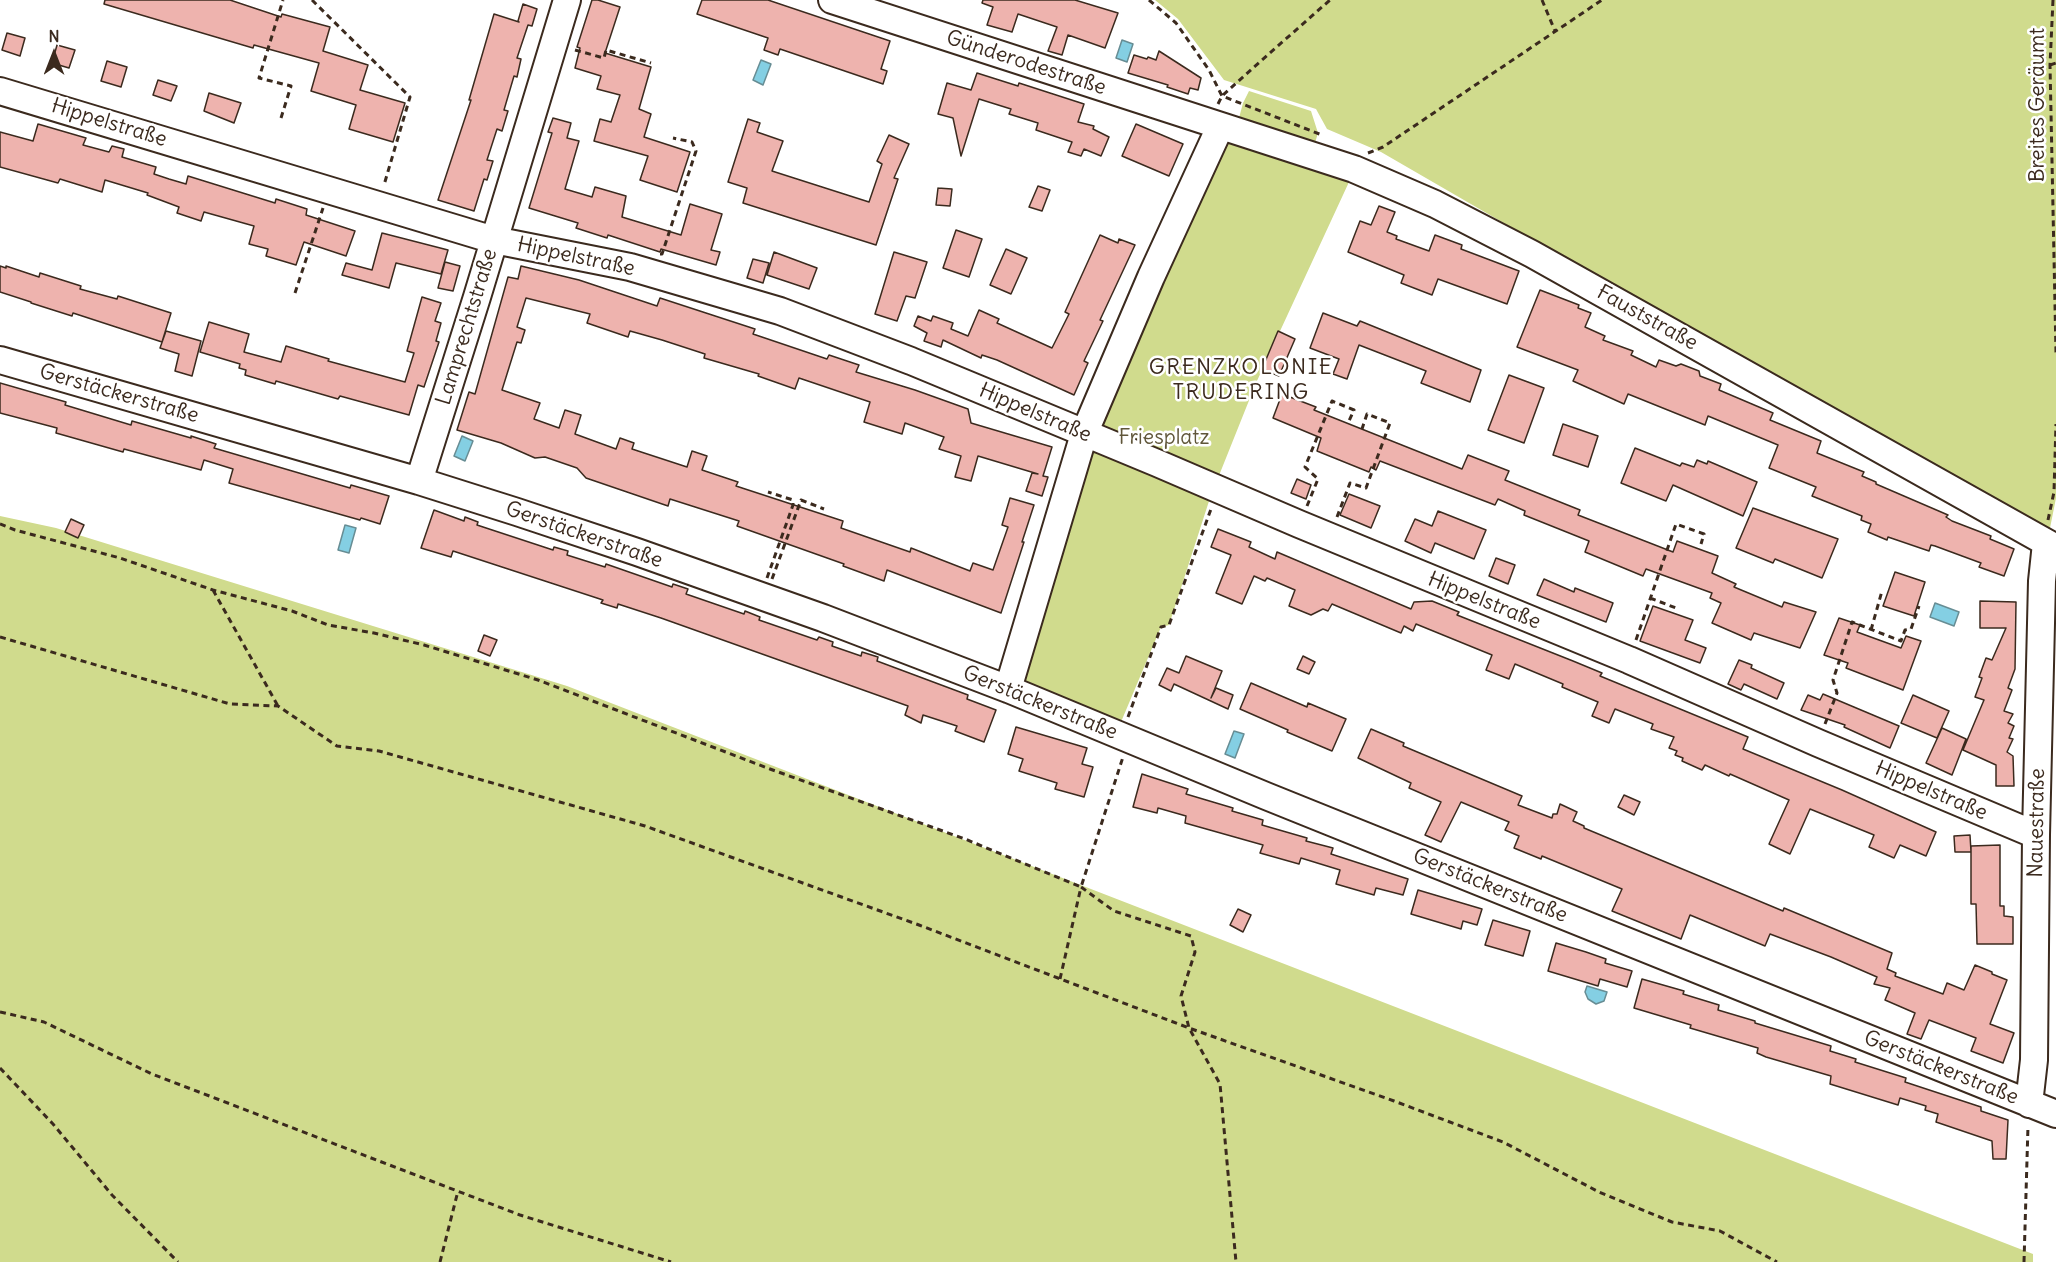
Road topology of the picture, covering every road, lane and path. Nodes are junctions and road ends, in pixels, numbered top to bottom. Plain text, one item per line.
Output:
1 (283, 0) edge
2 (312, 0) edge
3 (567, 0) edge
4 (832, 0) edge
5 (1149, 0) edge
6 (1330, 0) edge
7 (1542, 0) edge
8 (1602, 0) edge
9 (2053, 0) edge
10 (1555, 31) junction
11 (554, 44) junction
12 (651, 63) dead end
13 (2056, 63) edge
14 (2050, 65) junction
15 (0, 91) edge
16 (1222, 96) junction
17 (281, 118) dead end
18 (1220, 127) junction
19 (1326, 137) dead end
20 (673, 138) dead end
21 (1361, 155) dead end
22 (329, 190) junction
23 (378, 205) junction
24 (2055, 230) edge
25 (494, 240) junction
26 (653, 252) dead end
27 (295, 293) dead end
28 (2056, 353) edge
29 (0, 360) edge
30 (1348, 423) dead end
31 (2056, 424) edge
32 (1362, 429) dead end
33 (1084, 434) junction
34 (419, 481) junction
35 (1218, 490) junction
36 (768, 492) dead end
37 (824, 509) dead end
38 (0, 524) edge
39 (1299, 524) junction
40 (1330, 537) junction
41 (1701, 544) dead end
42 (2051, 545) edge
43 (213, 590) junction
44 (1882, 591) dead end
45 (762, 597) junction
46 (1650, 598) junction
47 (1919, 606) dead end
48 (1676, 608) dead end
49 (1871, 630) junction
50 (0, 637) edge
51 (1629, 660) junction
52 (1008, 689) junction
53 (278, 706) junction
54 (1125, 737) junction
55 (1818, 743) junction
56 (2036, 836) junction
57 (1082, 887) junction
58 (2046, 939) edge
59 (1060, 979) junction
60 (0, 1012) edge
61 (1189, 1028) junction
62 (0, 1068) edge
63 (2029, 1104) junction
64 (2056, 1114) edge
65 (458, 1191) junction
66 (178, 1262) edge
67 (440, 1262) edge
68 (671, 1262) edge
69 (1236, 1262) edge
70 (1777, 1262) edge
71 (2024, 1262) edge

1 - 17 path
2 - 23 path
3 - 11 street, Lamprechtstraße
4 - 18 street, Günderodestraße
5 - 16 path
6 - 16 path
7 - 10 path
8 - 10 path
9 - 14 path, Breites Geräumt
10 - 21 path
11 - 12 path
11 - 25 street, Lamprechtstraße
13 - 14 path
14 - 24 path, Breites Geräumt
15 - 22 street, Hippelstraße
16 - 18 path
16 - 19 path
18 - 33 street
18 - 42 street, Fauststraße
20 - 26 path
22 - 23 street, Hippelstraße
22 - 27 path
23 - 25 street, Hippelstraße
24 - 28 path, Breites Geräumt
25 - 33 street, Hippelstraße
25 - 34 street, Lamprechtstraße
29 - 34 street, Gerstäckerstraße
30 - 39 path
31 - 42 path
32 - 40 path
33 - 35 street, Hippelstraße
33 - 52 street
34 - 45 street, Gerstäckerstraße
35 - 39 street, Hippelstraße
35 - 54 path
36 - 45 path
37 - 45 path
38 - 43 path
39 - 40 street, Hippelstraße
40 - 51 street, Hippelstraße
41 - 46 path
42 - 56 street, Nauestraße
43 - 53 path
43 - 57 path
44 - 49 path
45 - 52 street, Gerstäckerstraße
46 - 48 path
46 - 51 path
47 - 49 path
49 - 55 path
50 - 53 path
51 - 55 street, Hippelstraße
52 - 54 street, Gerstäckerstraße
53 - 59 path
54 - 57 path
54 - 63 street, Gerstäckerstraße
55 - 56 street, Hippelstraße
56 - 58 street, Nauestraße
57 - 59 path
57 - 61 path
58 - 63 street, Nauestraße
59 - 61 path
60 - 65 path
61 - 69 path
61 - 70 path
62 - 66 path
63 - 64 street, Gerstäckerstraße
63 - 71 path
65 - 67 path
65 - 68 path

